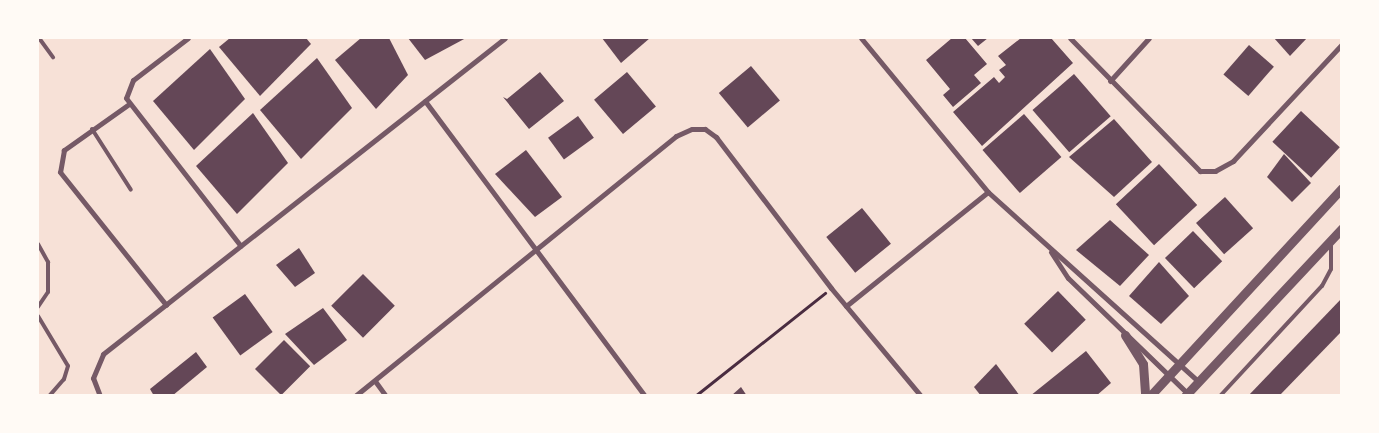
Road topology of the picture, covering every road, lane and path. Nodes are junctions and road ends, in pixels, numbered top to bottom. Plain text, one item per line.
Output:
1 (39, 38) edge
2 (188, 38) edge
3 (505, 38) edge
4 (861, 38) edge
5 (1070, 38) edge
6 (1150, 38) edge
7 (1342, 44) edge
8 (53, 57) dead end
9 (1110, 81) junction
10 (425, 101) junction
11 (129, 104) junction
12 (92, 129) junction
13 (1342, 188) edge
14 (131, 190) dead end
15 (988, 192) junction
16 (1342, 228) edge
17 (1331, 240) junction
18 (38, 244) edge
19 (241, 246) junction
20 (537, 246) junction
21 (1051, 252) junction
22 (831, 288) junction
23 (166, 305) junction
24 (846, 306) junction
25 (38, 307) edge
26 (38, 316) edge
27 (1125, 334) junction
28 (1179, 364) junction
29 (1168, 375) junction
30 (375, 381) junction
31 (1198, 381) junction
32 (1186, 394) edge
33 (49, 396) edge
34 (100, 396) edge
35 (355, 396) edge
36 (386, 396) edge
37 (645, 396) edge
38 (696, 396) edge
39 (920, 396) edge
40 (1145, 396) edge
41 (1150, 396) edge
42 (1220, 396) edge

1 - 8 lane
2 - 11 street
3 - 10 street
4 - 15 street
5 - 9 street
6 - 9 street
7 - 9 street
10 - 19 street
10 - 20 street
11 - 12 street
11 - 19 street
12 - 14 lane
12 - 23 street
13 - 28 street
15 - 21 street
15 - 24 street
16 - 17 street
17 - 31 street
17 - 42 lane
18 - 25 lane
19 - 23 street
20 - 22 street
20 - 30 street
20 - 37 street
21 - 27 street
21 - 28 street
22 - 24 street
22 - 38 path
23 - 34 street
24 - 39 street
26 - 33 lane
27 - 29 street
27 - 40 street
28 - 29 street
28 - 31 street
29 - 32 street
29 - 41 street
30 - 35 street
30 - 36 street
31 - 32 street

